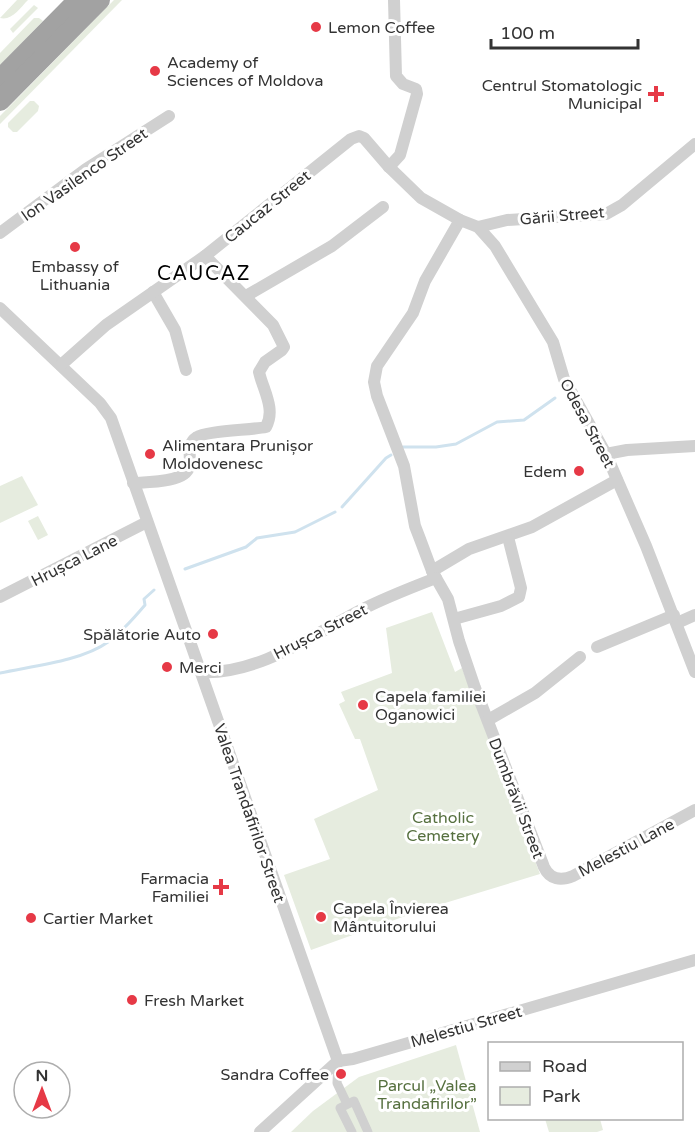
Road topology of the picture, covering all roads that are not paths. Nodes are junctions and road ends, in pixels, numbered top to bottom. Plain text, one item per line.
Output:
1 (78, 0) edge
2 (100, 0) edge
3 (394, 0) edge
4 (0, 79) edge
5 (0, 101) edge
6 (170, 116) dead end
7 (359, 136) joint
8 (695, 144) edge
9 (388, 166) junction
10 (383, 207) dead end
11 (460, 220) junction
12 (478, 227) junction
13 (0, 233) edge
14 (205, 256) junction
15 (153, 292) junction
16 (246, 296) junction
17 (0, 308) edge
18 (61, 365) junction
19 (186, 370) dead end
20 (695, 446) edge
21 (606, 454) junction
22 (618, 480) junction
23 (133, 483) junction
24 (147, 522) junction
25 (508, 537) junction
26 (434, 574) junction
27 (0, 597) edge
28 (695, 615) edge
29 (454, 619) junction
30 (676, 619) junction
31 (597, 647) dead end
32 (692, 653) edge
33 (580, 657) dead end
34 (201, 672) junction
35 (695, 672) edge
36 (488, 720) junction
37 (695, 810) edge
38 (555, 878) joint
39 (695, 960) edge
40 (338, 1061) junction
41 (347, 1104) junction
42 (260, 1132) edge
43 (352, 1132) edge
44 (368, 1132) edge

1 - 4 highway
2 - 5 highway
3 - 9 street
6 - 13 street, Ion Vasilenco Street
7 - 9 street, Odesa Street
7 - 14 street, Caucaz Street
8 - 12 street, Gării Street
9 - 11 street, Odesa Street
10 - 16 street
11 - 12 street, Odesa Street
11 - 26 street, Dumbrăvii Street
12 - 21 street, Odesa Street
14 - 15 street, Caucaz Street
14 - 16 street
15 - 18 street, Caucaz Street
15 - 19 street
16 - 23 street
17 - 18 street, Valea Trandafirilor Street
18 - 23 street, Valea Trandafirilor Street
20 - 21 street
21 - 22 street, Odesa Street
22 - 25 street, Hrușca Street
22 - 30 street, Odesa Street
23 - 24 street, Valea Trandafirilor Street
24 - 27 street, Hrușca Lane
24 - 34 street, Valea Trandafirilor Street
25 - 26 street, Hrușca Street
25 - 29 street
26 - 29 street, Dumbrăvii Street
26 - 34 street, Hrușca Street
28 - 30 street
29 - 36 street, Dumbrăvii Street
30 - 31 street
30 - 32 street, Odesa Street
32 - 35 street, Odesa Street
33 - 36 street
34 - 40 street, Valea Trandafirilor Street
36 - 38 street, Dumbrăvii Street
37 - 38 street, Melestiu Lane
39 - 40 street, Melestiu Street
40 - 41 street, Valea Trandafirilor Street
40 - 42 street
41 - 43 street, Valea Trandafirilor Street
41 - 44 street, Valea Trandafirilor Street

